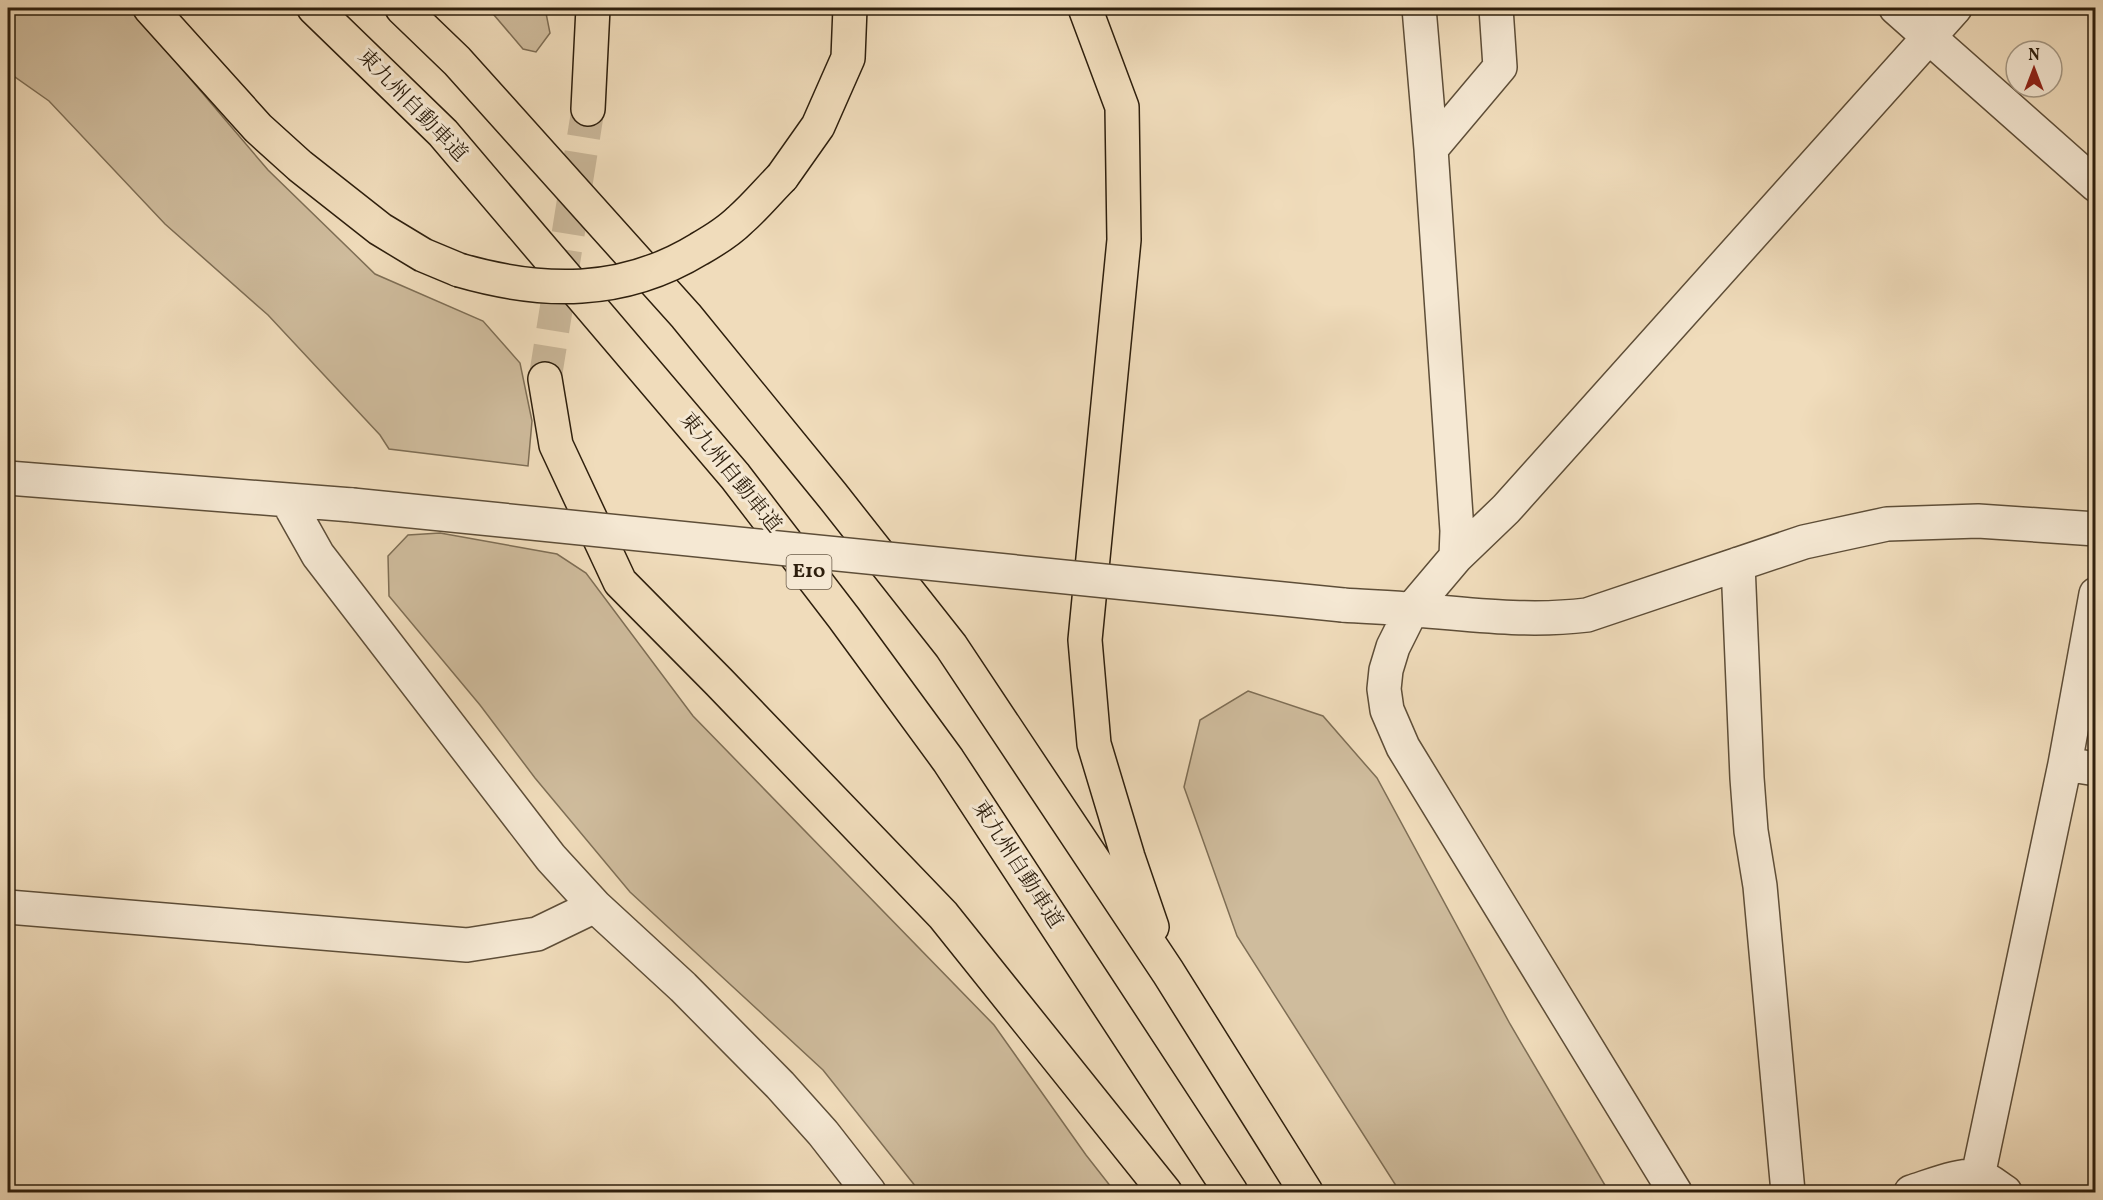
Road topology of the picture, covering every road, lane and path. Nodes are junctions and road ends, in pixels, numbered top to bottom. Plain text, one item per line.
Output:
1 (150, 8) edge
2 (314, 8) edge
3 (402, 8) edge
4 (593, 8) edge
5 (850, 8) edge
6 (1085, 8) edge
7 (1419, 8) edge
8 (1496, 8) edge
9 (1896, 8) edge
10 (1955, 8) edge
11 (1929, 37) junction
12 (588, 109) tunnel mouth
13 (1431, 149) junction
14 (2096, 185) edge
15 (545, 379) tunnel mouth
16 (8, 478) edge
17 (286, 500) junction
18 (2096, 529) edge
19 (1456, 557) junction
20 (1738, 564) junction
21 (2096, 594) edge
22 (1412, 609) junction
23 (2080, 767) edge
24 (596, 906) junction
25 (8, 907) edge
26 (1168, 972) junction
27 (1991, 1184) edge
28 (869, 1192) edge
29 (1165, 1192) edge
30 (1231, 1192) edge
31 (1306, 1192) edge
32 (1675, 1192) edge
33 (1788, 1192) edge
34 (1911, 1192) edge

1 - 5 highway, bridge
2 - 30 highway, 東九州自動車道 / E10
3 - 26 highway
4 - 12 highway
6 - 26 highway
7 - 13 street
8 - 13 street
9 - 11 street
10 - 11 street
11 - 14 street
11 - 19 street
13 - 19 street
15 - 29 highway
16 - 17 street
17 - 22 street, bridge
17 - 24 street
18 - 20 street
19 - 22 street
20 - 22 street
20 - 33 street
21 - 23 street
22 - 32 street
23 - 27 street
24 - 25 street
24 - 28 street
26 - 31 highway
27 - 34 street

